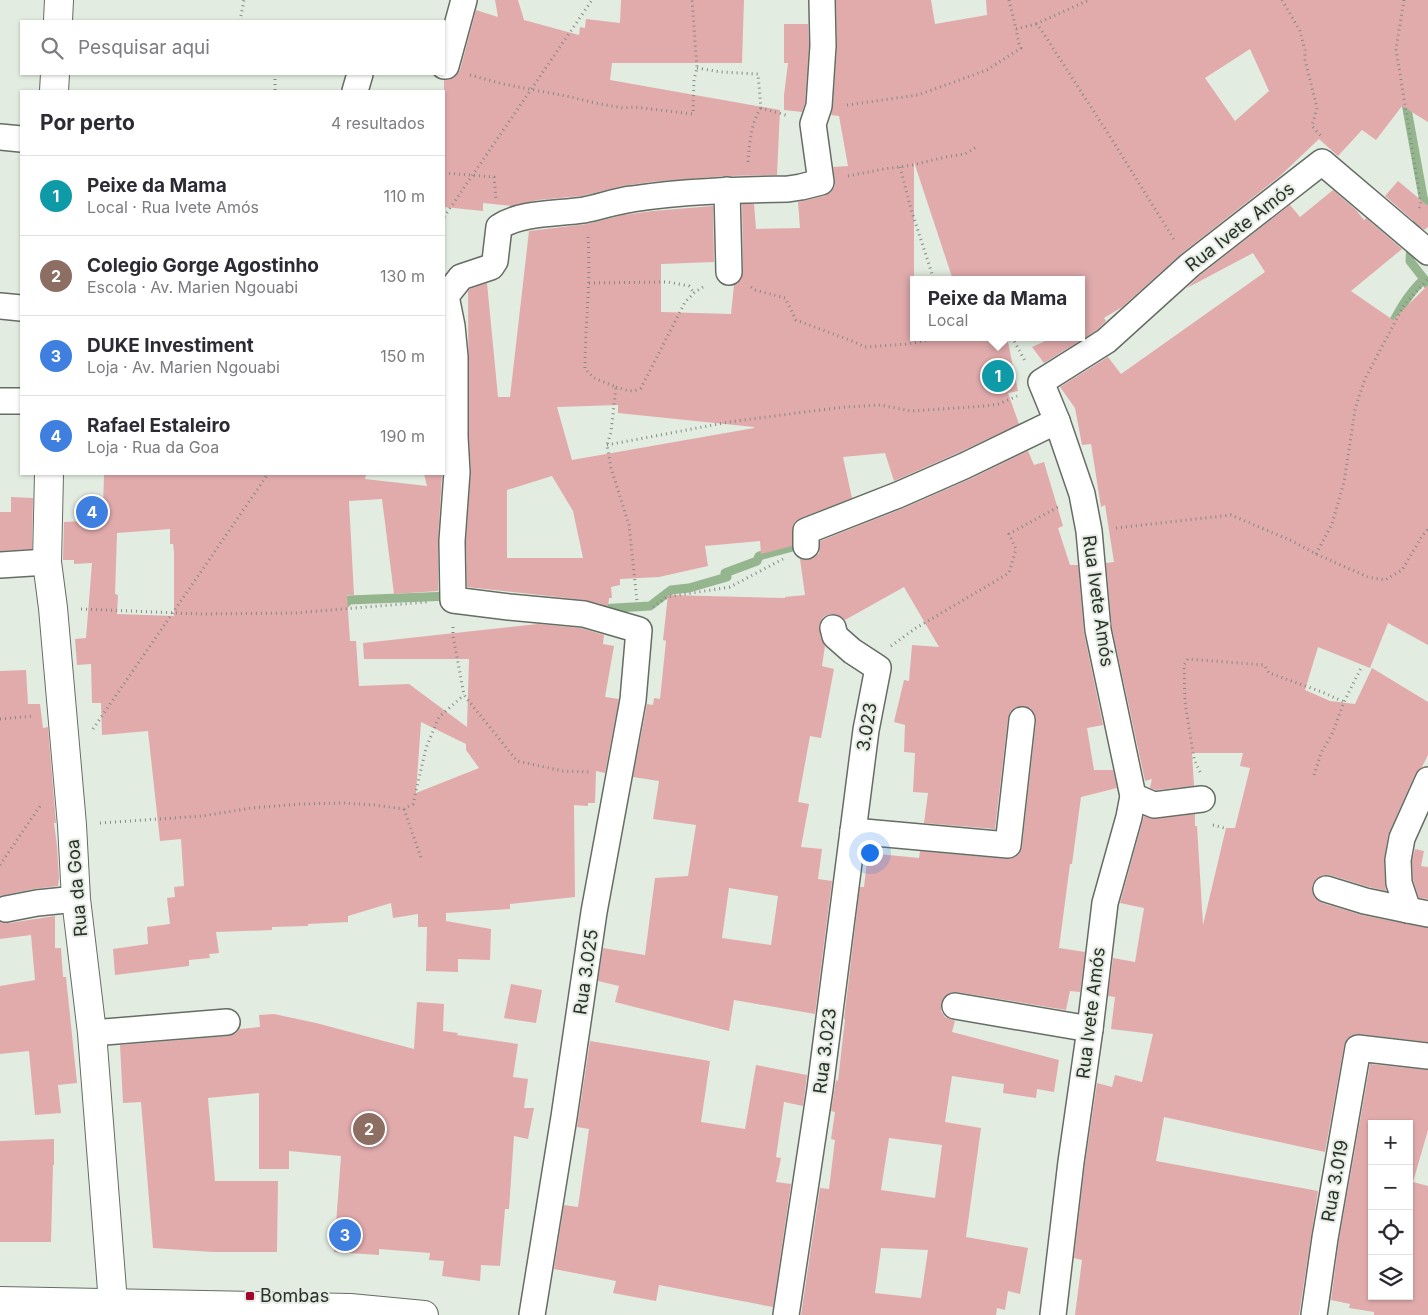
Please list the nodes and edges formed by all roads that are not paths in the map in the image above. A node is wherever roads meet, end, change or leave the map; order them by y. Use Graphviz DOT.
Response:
graph roads {
  1 [pos="59,0"];
  2 [pos="464,0"];
  3 [pos="822,0"];
  4 [pos="58,20"];
  5 [pos="445,66"];
  6 [pos="55,75"];
  7 [pos="360,75"];
  8 [pos="54,90"];
  9 [pos="355,90"];
  10 [pos="0,136"];
  11 [pos="20,139"];
  12 [pos="737,190"];
  13 [pos="1428,252"];
  14 [pos="729,272"];
  15 [pos="445,296"];
  16 [pos="0,306"];
  17 [pos="20,308"];
  18 [pos="0,401"];
  19 [pos="20,402"];
  20 [pos="1057,421"];
  21 [pos="49,475"];
  22 [pos="806,546"];
  23 [pos="47,562"];
  24 [pos="0,565"];
  25 [pos="833,628"];
  26 [pos="1022,720"];
  27 [pos="1428,780"];
  28 [pos="859,787"];
  29 [pos="1133,796"];
  30 [pos="1202,799"];
  31 [pos="853,831"];
  32 [pos="1326,889"];
  33 [pos="76,899"];
  34 [pos="6,909"];
  35 [pos="1418,912"];
  36 [pos="955,1006"];
  37 [pos="227,1022"];
  38 [pos="1090,1029"];
  39 [pos="92,1033"];
  40 [pos="1428,1056"];
  41 [pos="0,1301"];
  42 [pos="112,1303"];
  43 [pos="348,1312"];
  44 [pos="424,1315"];
  45 [pos="532,1315"];
  46 [pos="786,1315"];
  47 [pos="1053,1315"];
  48 [pos="1314,1315"];
  1 -- 4 [label="street"];
  2 -- 5 [label="street"];
  3 -- 12 [label="street"];
  6 -- 8 [label="street"];
  7 -- 9 [label="street"];
  10 -- 11 [label="street"];
  12 -- 14 [label="street"];
  12 -- 15 [label="street"];
  13 -- 20 [label="street, Rua Ivete Amós"];
  15 -- 45 [label="street, Rua 3.025"];
  16 -- 17 [label="street"];
  18 -- 19 [label="street"];
  20 -- 22 [label="street"];
  20 -- 29 [label="street, Rua Ivete Amós"];
  21 -- 23 [label="street, Rua da Goa"];
  23 -- 24 [label="street"];
  23 -- 33 [label="street, Rua da Goa"];
  25 -- 28 [label="street, 3.023"];
  26 -- 31 [label="street"];
  27 -- 35 [label="street"];
  28 -- 31 [label="street, Rua 3.023"];
  29 -- 30 [label="street"];
  29 -- 38 [label="street, Rua Ivete Amós"];
  31 -- 46 [label="street, Rua 3.023"];
  32 -- 35 [label="street"];
  33 -- 34 [label="street"];
  33 -- 39 [label="street, Rua da Goa"];
  36 -- 38 [label="street"];
  37 -- 39 [label="street"];
  38 -- 47 [label="street, Rua Ivete Amós"];
  39 -- 42 [label="street, Rua da Goa"];
  40 -- 48 [label="street, Rua 3.019"];
  41 -- 42 [label="street"];
  42 -- 43 [label="street"];
  43 -- 44 [label="street"];
}
